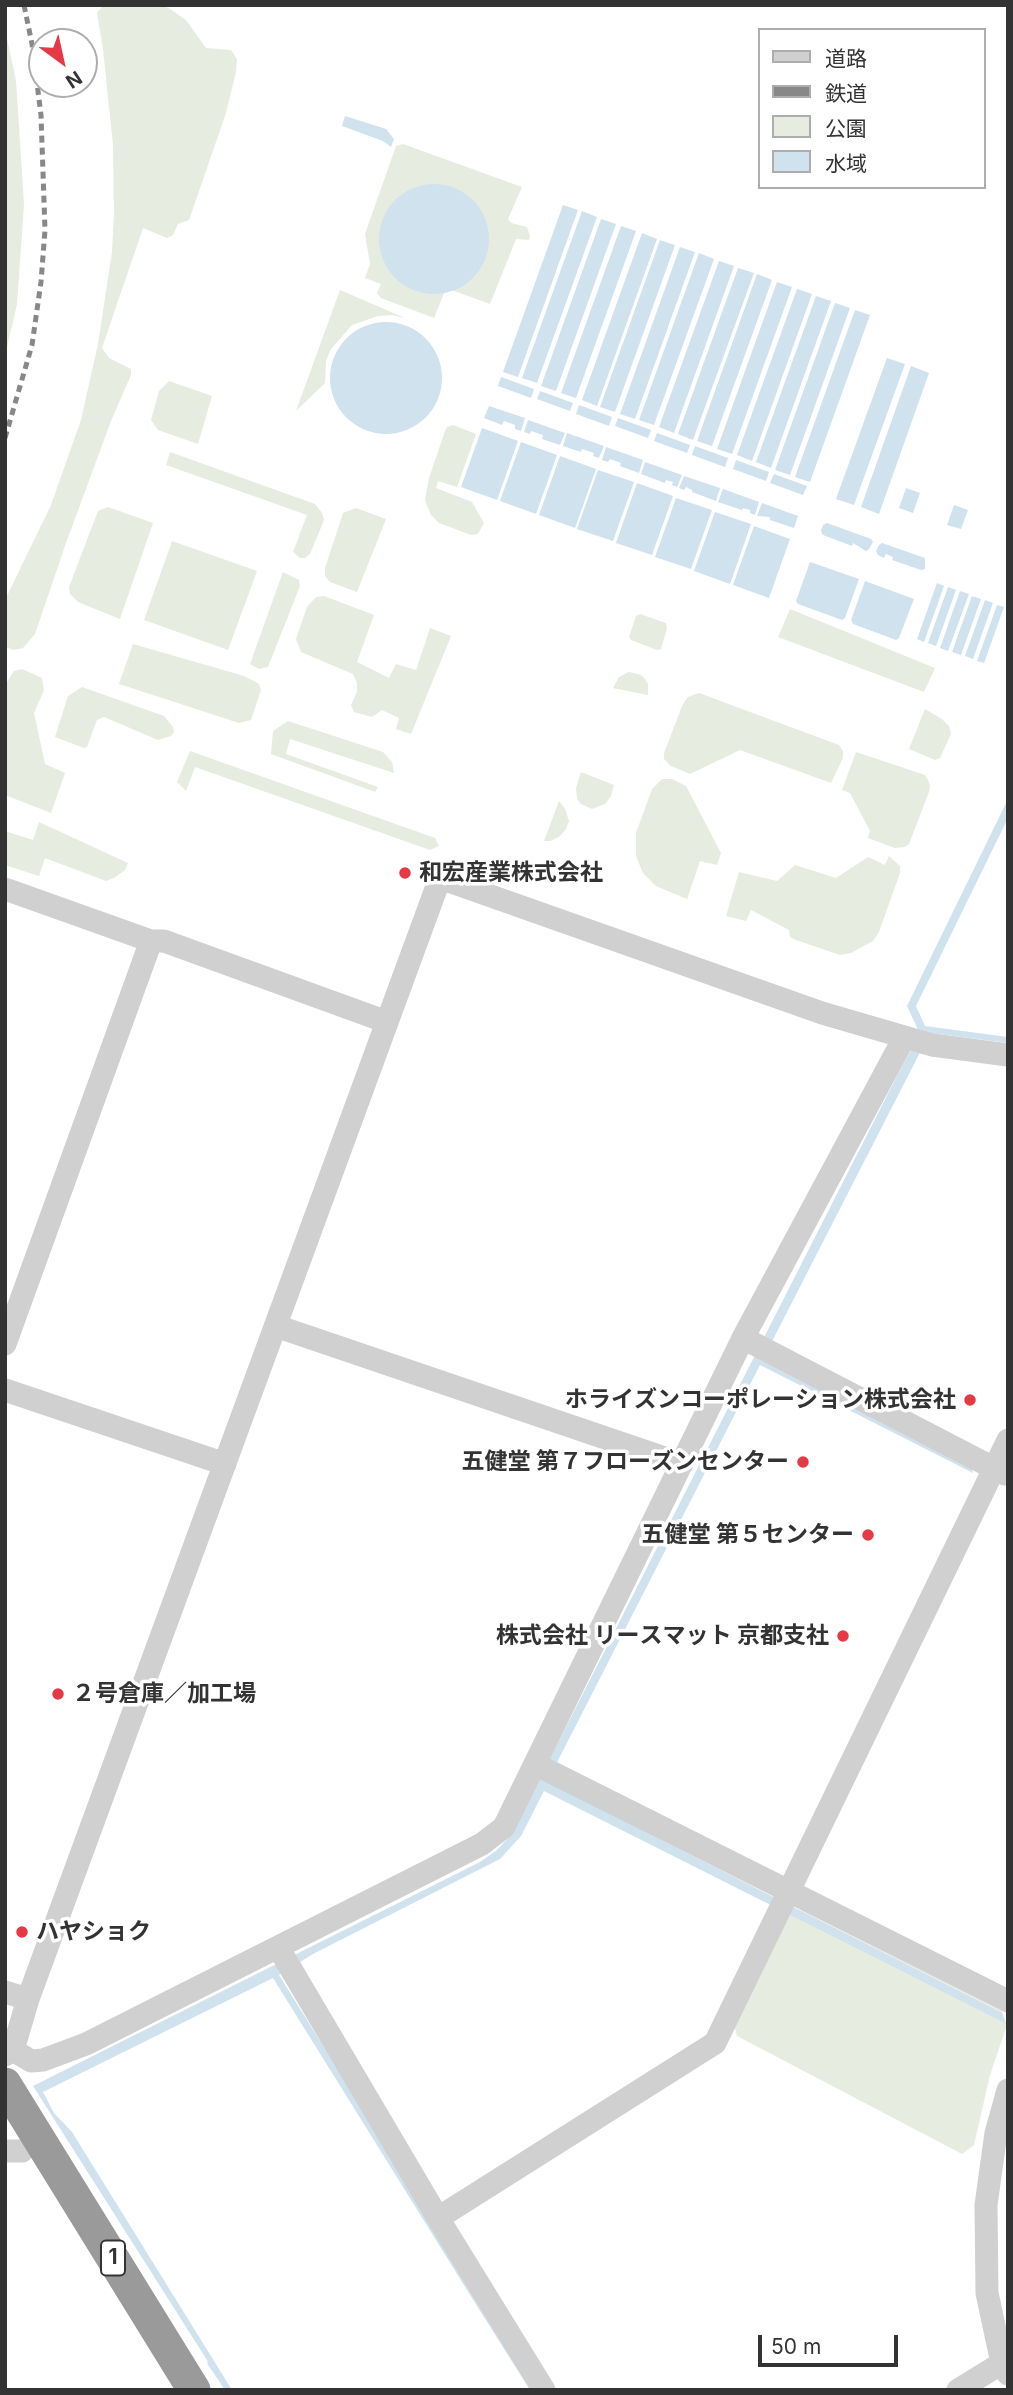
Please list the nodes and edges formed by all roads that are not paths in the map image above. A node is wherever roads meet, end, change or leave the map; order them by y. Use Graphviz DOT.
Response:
graph roads {
  1 [pos="5,889"];
  2 [pos="151,941"];
  3 [pos="387,1022"];
  4 [pos="917,1041"];
  5 [pos="1008,1055"];
  6 [pos="276,1325"];
  7 [pos="747,1340"];
  8 [pos="5,1344"];
  9 [pos="5,1390"];
  10 [pos="1008,1440"];
  11 [pos="225,1464"];
  12 [pos="682,1464"];
  13 [pos="1001,1472"];
  14 [pos="545,1769"];
  15 [pos="789,1890"];
  16 [pos="284,1957"];
  17 [pos="5,1992"];
  18 [pos="28,1999"];
  19 [pos="1008,2001"];
  20 [pos="9,2052"];
  21 [pos="6,2086"];
  22 [pos="1008,2090"];
  23 [pos="16,2138"];
  24 [pos="438,2218"];
  25 [pos="1005,2368"];
  26 [pos="169,2390"];
  27 [pos="194,2390"];
  28 [pos="544,2390"];
  29 [pos="958,2390"];
  1 -- 2 [label="street"];
  2 -- 3 [label="street"];
  2 -- 8 [label="street"];
  3 -- 4 [label="street"];
  3 -- 6 [label="street"];
  4 -- 5 [label="street"];
  4 -- 7 [label="street"];
  6 -- 11 [label="street"];
  6 -- 12 [label="street"];
  7 -- 12 [label="street"];
  7 -- 13 [label="street"];
  9 -- 11 [label="street"];
  10 -- 13 [label="street"];
  11 -- 18 [label="street"];
  12 -- 14 [label="street"];
  13 -- 15 [label="street"];
  14 -- 15 [label="street"];
  14 -- 16 [label="street"];
  15 -- 19 [label="street"];
  15 -- 24 [label="street"];
  16 -- 20 [label="street"];
  16 -- 24 [label="street"];
  17 -- 18 [label="street"];
  18 -- 20 [label="street"];
  21 -- 23 [label="highway, 1"];
  22 -- 25 [label="street"];
  23 -- 26 [label="highway, 1"];
  23 -- 27 [label="highway, 1"];
  24 -- 28 [label="street"];
  25 -- 29 [label="street"];
}
